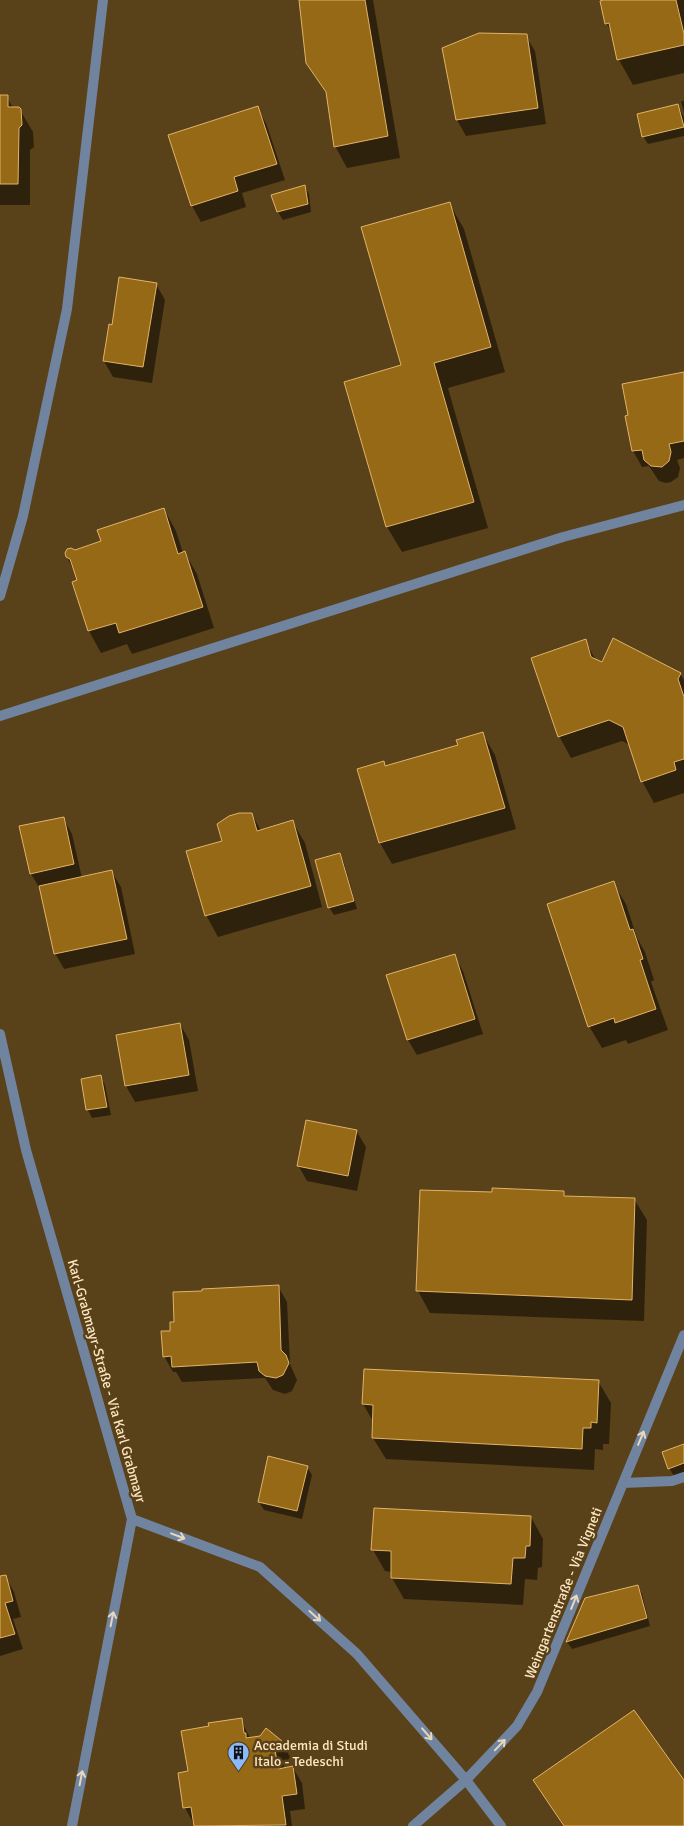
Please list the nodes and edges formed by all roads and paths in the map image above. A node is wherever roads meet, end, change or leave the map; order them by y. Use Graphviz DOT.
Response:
graph roads {
  1 [pos="103,0"];
  2 [pos="684,506"];
  3 [pos="0,596"];
  4 [pos="0,716"];
  5 [pos="0,1034"];
  6 [pos="684,1335"];
  7 [pos="684,1477"];
  8 [pos="623,1483"];
  9 [pos="132,1519"];
  10 [pos="466,1780"];
  11 [pos="72,1826"];
  12 [pos="413,1826"];
  13 [pos="501,1826"];
  1 -- 3 [label="street"];
  2 -- 4 [label="street"];
  5 -- 9 [label="street, Karl-Grabmayr-Straße - Via Karl Grabmayr"];
  8 -- 6 [label="street, Weingartenstraße - Via Vigneti, one-way"];
  7 -- 8 [label="street"];
  10 -- 8 [label="street, Weingartenstraße - Via Vigneti, one-way"];
  9 -- 10 [label="street, one-way"];
  11 -- 9 [label="street, Karl-Grabmayr-Straße - Via Karl Grabmayr, one-way"];
  10 -- 12 [label="street, Weingartenstraße - Via Vigneti"];
  10 -- 13 [label="street"];
}
